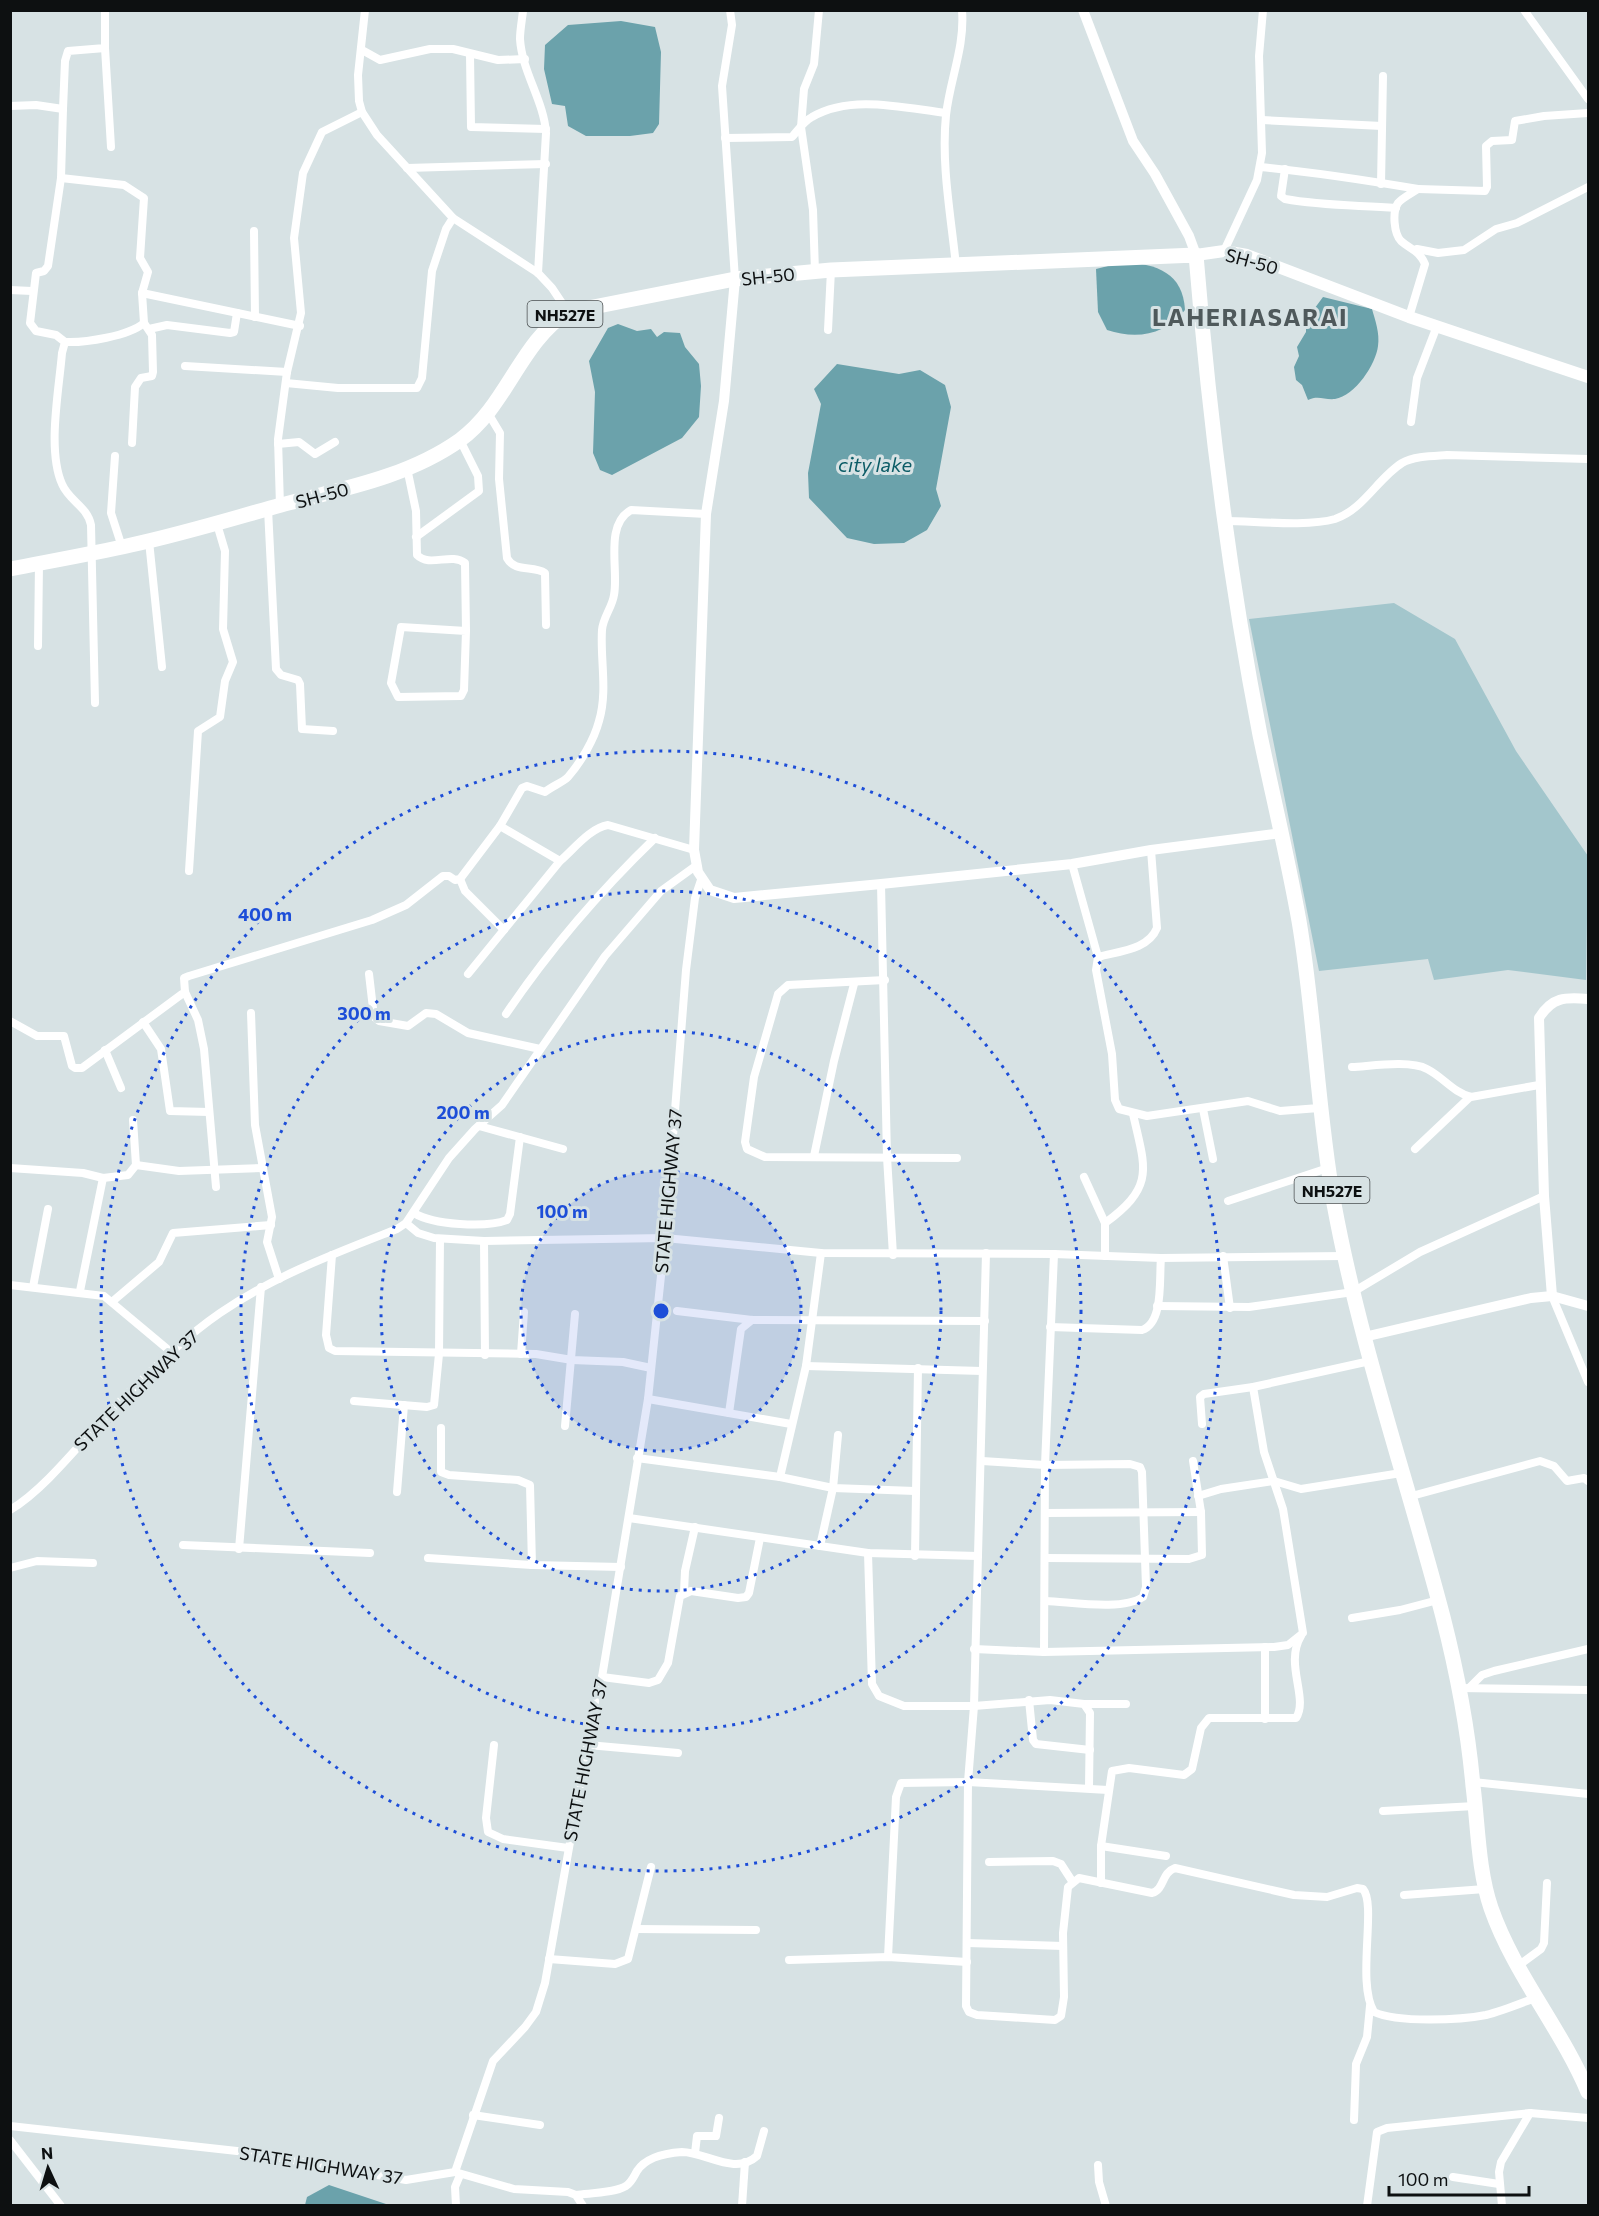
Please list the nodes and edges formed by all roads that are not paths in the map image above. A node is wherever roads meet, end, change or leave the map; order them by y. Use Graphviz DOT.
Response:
graph roads {
  1 [pos="105,10"];
  2 [pos="365,10"];
  3 [pos="532,10"];
  4 [pos="730,10"];
  5 [pos="819,10"];
  6 [pos="962,10"];
  7 [pos="1083,10"];
  8 [pos="1263,10"];
  9 [pos="1524,10"];
  10 [pos="522,11"];
  11 [pos="105,48"];
  12 [pos="362,50"];
  13 [pos="470,54"];
  14 [pos="525,59"];
  15 [pos="1383,76"];
  16 [pos="1588,99"];
  17 [pos="10,106"];
  18 [pos="63,109"];
  19 [pos="362,112"];
  20 [pos="946,113"];
  21 [pos="1588,113"];
  22 [pos="1262,120"];
  23 [pos="1382,126"];
  24 [pos="801,127"];
  25 [pos="546,129"];
  26 [pos="725,138"];
  27 [pos="111,147"];
  28 [pos="546,164"];
  29 [pos="1260,167"];
  30 [pos="407,168"];
  31 [pos="1285,169"];
  32 [pos="61,178"];
  33 [pos="1380,184"];
  34 [pos="1588,187"];
  35 [pos="1418,189"];
  36 [pos="1396,208"];
  37 [pos="453,218"];
  38 [pos="254,231"];
  39 [pos="1417,249"];
  40 [pos="1224,251"];
  41 [pos="1196,255"];
  42 [pos="957,266"];
  43 [pos="831,270"];
  44 [pos="815,272"];
  45 [pos="538,273"];
  46 [pos="735,279"];
  47 [pos="10,290"];
  48 [pos="32,291"];
  49 [pos="142,293"];
  50 [pos="568,312"];
  51 [pos="237,313"];
  52 [pos="255,316"];
  53 [pos="1409,317"];
  54 [pos="146,326"];
  55 [pos="300,326"];
  56 [pos="1437,326"];
  57 [pos="828,330"];
  58 [pos="65,342"];
  59 [pos="185,366"];
  60 [pos="287,372"];
  61 [pos="1588,377"];
  62 [pos="286,383"];
  63 [pos="488,413"];
  64 [pos="1411,422"];
  65 [pos="460,440"];
  66 [pos="335,442"];
  67 [pos="132,443"];
  68 [pos="278,444"];
  69 [pos="115,456"];
  70 [pos="1588,459"];
  71 [pos="407,468"];
  72 [pos="274,507"];
  73 [pos="706,514"];
  74 [pos="1224,521"];
  75 [pos="217,524"];
  76 [pos="416,537"];
  77 [pos="149,541"];
  78 [pos="122,547"];
  79 [pos="93,552"];
  80 [pos="39,563"];
  81 [pos="10,569"];
  82 [pos="546,624"];
  83 [pos="466,631"];
  84 [pos="38,646"];
  85 [pos="162,667"];
  86 [pos="95,703"];
  87 [pos="333,731"];
  88 [pos="500,826"];
  89 [pos="1282,833"];
  90 [pos="655,838"];
  91 [pos="694,850"];
  92 [pos="1151,850"];
  93 [pos="560,861"];
  94 [pos="1072,864"];
  95 [pos="697,865"];
  96 [pos="189,871"];
  97 [pos="460,879"];
  98 [pos="701,880"];
  99 [pos="881,884"];
  100 [pos="504,930"];
  101 [pos="1098,957"];
  102 [pos="468,974"];
  103 [pos="369,975"];
  104 [pos="885,980"];
  105 [pos="854,984"];
  106 [pos="185,992"];
  107 [pos="1588,999"];
  108 [pos="251,1013"];
  109 [pos="506,1014"];
  110 [pos="10,1021"];
  111 [pos="143,1022"];
  112 [pos="540,1049"];
  113 [pos="105,1050"];
  114 [pos="1352,1067"];
  115 [pos="1539,1086"];
  116 [pos="121,1088"];
  117 [pos="1470,1097"];
  118 [pos="1319,1108"];
  119 [pos="1203,1109"];
  120 [pos="209,1112"];
  121 [pos="1133,1114"];
  122 [pos="133,1120"];
  123 [pos="479,1126"];
  124 [pos="520,1137"];
  125 [pos="563,1149"];
  126 [pos="1415,1149"];
  127 [pos="814,1156"];
  128 [pos="887,1157"];
  129 [pos="957,1158"];
  130 [pos="1213,1160"];
  131 [pos="136,1165"];
  132 [pos="10,1168"];
  133 [pos="263,1168"];
  134 [pos="1328,1168"];
  135 [pos="214,1170"];
  136 [pos="1084,1177"];
  137 [pos="103,1178"];
  138 [pos="216,1187"];
  139 [pos="1544,1196"];
  140 [pos="1228,1201"];
  141 [pos="48,1209"];
  142 [pos="414,1213"];
  143 [pos="406,1223"];
  144 [pos="1105,1223"];
  145 [pos="271,1225"];
  146 [pos="665,1238"];
  147 [pos="440,1239"];
  148 [pos="484,1241"];
  149 [pos="820,1253"];
  150 [pos="987,1253"];
  151 [pos="1054,1254"];
  152 [pos="332,1255"];
  153 [pos="893,1255"];
  154 [pos="1105,1256"];
  155 [pos="1223,1256"];
  156 [pos="1345,1256"];
  157 [pos="1161,1258"];
  158 [pos="279,1279"];
  159 [pos="10,1285"];
  160 [pos="33,1287"];
  161 [pos="261,1287"];
  162 [pos="80,1291"];
  163 [pos="1353,1292"];
  164 [pos="1552,1296"];
  165 [pos="113,1301"];
  166 [pos="1157,1306"];
  167 [pos="1588,1306"];
  168 [pos="1230,1308"];
  169 [pos="677,1311"];
  170 [pos="524,1312"];
  171 [pos="575,1314"];
  172 [pos="813,1319"];
  173 [pos="752,1320"];
  174 [pos="984,1321"];
  175 [pos="1050,1327"];
  176 [pos="1364,1337"];
  177 [pos="171,1352"];
  178 [pos="439,1354"];
  179 [pos="521,1354"];
  180 [pos="485,1355"];
  181 [pos="572,1360"];
  182 [pos="1370,1361"];
  183 [pos="806,1366"];
  184 [pos="651,1368"];
  185 [pos="918,1368"];
  186 [pos="982,1371"];
  187 [pos="1588,1382"];
  188 [pos="1253,1387"];
  189 [pos="648,1400"];
  190 [pos="354,1401"];
  191 [pos="404,1405"];
  192 [pos="729,1413"];
  193 [pos="790,1424"];
  194 [pos="1202,1424"];
  195 [pos="565,1426"];
  196 [pos="441,1428"];
  197 [pos="838,1435"];
  198 [pos="637,1458"];
  199 [pos="982,1461"];
  200 [pos="1192,1461"];
  201 [pos="1045,1464"];
  202 [pos="1401,1473"];
  203 [pos="780,1478"];
  204 [pos="1274,1481"];
  205 [pos="1588,1481"];
  206 [pos="833,1488"];
  207 [pos="915,1491"];
  208 [pos="397,1492"];
  209 [pos="1198,1496"];
  210 [pos="1408,1497"];
  211 [pos="10,1510"];
  212 [pos="1201,1512"];
  213 [pos="1045,1513"];
  214 [pos="1144,1513"];
  215 [pos="629,1518"];
  216 [pos="695,1527"];
  217 [pos="760,1538"];
  218 [pos="183,1545"];
  219 [pos="820,1546"];
  220 [pos="239,1549"];
  221 [pos="370,1553"];
  222 [pos="868,1553"];
  223 [pos="915,1556"];
  224 [pos="978,1556"];
  225 [pos="428,1558"];
  226 [pos="1046,1558"];
  227 [pos="1144,1560"];
  228 [pos="93,1563"];
  229 [pos="532,1565"];
  230 [pos="621,1567"];
  231 [pos="10,1568"];
  232 [pos="684,1592"];
  233 [pos="1438,1600"];
  234 [pos="1046,1602"];
  235 [pos="1352,1618"];
  236 [pos="1303,1633"];
  237 [pos="1264,1647"];
  238 [pos="974,1649"];
  239 [pos="1588,1649"];
  240 [pos="1044,1652"];
  241 [pos="602,1677"];
  242 [pos="1464,1687"];
  243 [pos="1588,1690"];
  244 [pos="1029,1701"];
  245 [pos="1084,1704"];
  246 [pos="1126,1704"];
  247 [pos="974,1706"];
  248 [pos="1265,1719"];
  249 [pos="494,1745"];
  250 [pos="588,1745"];
  251 [pos="1090,1750"];
  252 [pos="678,1753"];
  253 [pos="968,1782"];
  254 [pos="1473,1782"];
  255 [pos="1089,1787"];
  256 [pos="1108,1790"];
  257 [pos="1588,1794"];
  258 [pos="1475,1806"];
  259 [pos="1383,1811"];
  260 [pos="1101,1846"];
  261 [pos="568,1848"];
  262 [pos="1166,1856"];
  263 [pos="988,1862"];
  264 [pos="651,1867"];
  265 [pos="1072,1881"];
  266 [pos="1101,1883"];
  267 [pos="1547,1883"];
  268 [pos="1485,1889"];
  269 [pos="1404,1895"];
  270 [pos="636,1929"];
  271 [pos="756,1930"];
  272 [pos="967,1943"];
  273 [pos="1064,1946"];
  274 [pos="888,1957"];
  275 [pos="549,1959"];
  276 [pos="789,1960"];
  277 [pos="967,1962"];
  278 [pos="1518,1966"];
  279 [pos="1535,1998"];
  280 [pos="1370,2005"];
  281 [pos="1588,2092"];
  282 [pos="1530,2113"];
  283 [pos="473,2115"];
  284 [pos="719,2118"];
  285 [pos="1588,2118"];
  286 [pos="1354,2120"];
  287 [pos="540,2125"];
  288 [pos="10,2126"];
  289 [pos="764,2131"];
  290 [pos="10,2140"];
  291 [pos="694,2153"];
  292 [pos="745,2162"];
  293 [pos="1098,2165"];
  294 [pos="458,2173"];
  295 [pos="1453,2177"];
  296 [pos="1499,2184"];
  297 [pos="576,2195"];
  298 [pos="61,2205"];
  299 [pos="456,2205"];
  300 [pos="583,2205"];
  301 [pos="742,2205"];
  302 [pos="1106,2205"];
  303 [pos="1367,2205"];
  304 [pos="1502,2205"];
  1 -- 11 [label="street"];
  2 -- 12 [label="street"];
  3 -- 10 [label="street"];
  4 -- 26 [label="street"];
  5 -- 24 [label="street"];
  6 -- 20 [label="street"];
  7 -- 41 [label="street"];
  8 -- 22 [label="street"];
  9 -- 16 [label="street"];
  10 -- 14 [label="street"];
  11 -- 18 [label="street"];
  11 -- 27 [label="street"];
  12 -- 13 [label="street"];
  12 -- 19 [label="street"];
  13 -- 14 [label="street"];
  13 -- 25 [label="street"];
  14 -- 25 [label="street"];
  15 -- 23 [label="street"];
  17 -- 18 [label="street"];
  18 -- 32 [label="street"];
  19 -- 30 [label="street"];
  19 -- 55 [label="street"];
  20 -- 24 [label="street"];
  20 -- 42 [label="street"];
  21 -- 35 [label="street"];
  22 -- 23 [label="street"];
  22 -- 29 [label="street"];
  23 -- 33 [label="street"];
  24 -- 26 [label="street"];
  24 -- 44 [label="street"];
  25 -- 28 [label="street"];
  26 -- 46 [label="street"];
  28 -- 30 [label="street"];
  28 -- 45 [label="street"];
  29 -- 31 [label="street"];
  29 -- 40 [label="street"];
  30 -- 37 [label="street"];
  31 -- 33 [label="street"];
  31 -- 36 [label="street"];
  32 -- 48 [label="street"];
  32 -- 49 [label="street"];
  33 -- 35 [label="street"];
  34 -- 39 [label="street"];
  35 -- 36 [label="street"];
  36 -- 39 [label="street"];
  37 -- 45 [label="street"];
  37 -- 62 [label="street"];
  38 -- 52 [label="street"];
  39 -- 53 [label="street"];
  40 -- 41 [label="main road, SH-50"];
  40 -- 53 [label="main road, SH-50"];
  41 -- 42 [label="highway, SH-50 / NH527E"];
  41 -- 74 [label="highway, NH527E"];
  42 -- 43 [label="highway, SH-50 / NH527E"];
  43 -- 44 [label="highway, SH-50 / NH527E"];
  43 -- 57 [label="street"];
  44 -- 46 [label="highway, SH-50 / NH527E"];
  45 -- 50 [label="street"];
  46 -- 50 [label="highway, SH-50 / NH527E"];
  46 -- 73 [label="street"];
  47 -- 48 [label="street"];
  48 -- 58 [label="street"];
  49 -- 51 [label="street"];
  49 -- 54 [label="street"];
  50 -- 63 [label="highway, SH-50 / NH527E"];
  51 -- 52 [label="street"];
  51 -- 54 [label="street"];
  52 -- 55 [label="street"];
  53 -- 56 [label="main road, SH-50"];
  54 -- 58 [label="street"];
  54 -- 67 [label="street"];
  55 -- 60 [label="street"];
  56 -- 61 [label="main road, SH-50"];
  56 -- 64 [label="street"];
  58 -- 79 [label="street"];
  59 -- 60 [label="street"];
  60 -- 62 [label="street"];
  62 -- 68 [label="street"];
  63 -- 65 [label="highway, SH-50 / NH527E"];
  63 -- 82 [label="street"];
  65 -- 71 [label="highway, SH-50 / NH527E"];
  65 -- 76 [label="street"];
  66 -- 68 [label="street"];
  68 -- 72 [label="street"];
  69 -- 78 [label="street"];
  70 -- 74 [label="street"];
  71 -- 72 [label="highway, SH-50 / NH527E"];
  71 -- 76 [label="street"];
  72 -- 75 [label="highway, SH-50 / NH527E"];
  72 -- 87 [label="street"];
  73 -- 88 [label="street"];
  73 -- 91 [label="street"];
  74 -- 89 [label="highway, NH527E"];
  75 -- 77 [label="highway, SH-50 / NH527E"];
  75 -- 96 [label="street"];
  76 -- 83 [label="street"];
  77 -- 78 [label="highway, SH-50 / NH527E"];
  77 -- 85 [label="street"];
  78 -- 79 [label="highway, SH-50 / NH527E"];
  79 -- 80 [label="highway, SH-50 / NH527E"];
  79 -- 86 [label="street"];
  80 -- 81 [label="highway, SH-50 / NH527E"];
  80 -- 84 [label="street"];
  83 -- 83 [label="street"];
  88 -- 93 [label="street"];
  88 -- 97 [label="street"];
  89 -- 92 [label="street"];
  89 -- 118 [label="highway, NH527E"];
  90 -- 91 [label="street"];
  90 -- 93 [label="street"];
  90 -- 109 [label="street"];
  91 -- 95 [label="street"];
  92 -- 94 [label="street"];
  92 -- 101 [label="street"];
  93 -- 100 [label="street"];
  94 -- 99 [label="street"];
  94 -- 101 [label="street"];
  95 -- 98 [label="street"];
  95 -- 112 [label="street, STATE HIGHWAY 37"];
  97 -- 100 [label="street"];
  97 -- 106 [label="street"];
  98 -- 99 [label="street"];
  98 -- 146 [label="street, STATE HIGHWAY 37"];
  99 -- 104 [label="street"];
  100 -- 102 [label="street"];
  101 -- 121 [label="street"];
  103 -- 112 [label="street"];
  104 -- 105 [label="street"];
  104 -- 128 [label="street"];
  105 -- 127 [label="street"];
  105 -- 127 [label="street"];
  106 -- 111 [label="street"];
  106 -- 120 [label="street"];
  107 -- 115 [label="street"];
  108 -- 133 [label="street"];
  110 -- 113 [label="street"];
  111 -- 113 [label="street"];
  111 -- 120 [label="street"];
  112 -- 123 [label="street, STATE HIGHWAY 37"];
  113 -- 116 [label="street"];
  114 -- 117 [label="street"];
  115 -- 117 [label="street"];
  115 -- 139 [label="street"];
  117 -- 126 [label="street"];
  118 -- 119 [label="street"];
  118 -- 134 [label="highway, NH527E"];
  119 -- 121 [label="street"];
  119 -- 130 [label="street"];
  120 -- 135 [label="street"];
  121 -- 144 [label="street"];
  122 -- 131 [label="street"];
  123 -- 124 [label="street"];
  123 -- 142 [label="street, STATE HIGHWAY 37"];
  124 -- 125 [label="street"];
  124 -- 142 [label="street"];
  127 -- 128 [label="street"];
  128 -- 129 [label="street"];
  128 -- 153 [label="street"];
  131 -- 135 [label="street"];
  131 -- 137 [label="street"];
  132 -- 137 [label="street"];
  133 -- 135 [label="street"];
  133 -- 145 [label="street"];
  134 -- 140 [label="street"];
  134 -- 156 [label="highway, NH527E"];
  135 -- 138 [label="street"];
  136 -- 144 [label="street"];
  137 -- 162 [label="street"];
  139 -- 163 [label="street"];
  139 -- 164 [label="street"];
  141 -- 160 [label="street"];
  142 -- 143 [label="street, STATE HIGHWAY 37"];
  143 -- 147 [label="street"];
  143 -- 152 [label="street, STATE HIGHWAY 37"];
  144 -- 154 [label="street"];
  145 -- 158 [label="street"];
  145 -- 165 [label="street"];
  146 -- 148 [label="street"];
  146 -- 149 [label="street"];
  146 -- 184 [label="street, STATE HIGHWAY 37"];
  147 -- 148 [label="street"];
  147 -- 178 [label="street"];
  148 -- 180 [label="street"];
  149 -- 153 [label="street"];
  149 -- 172 [label="street"];
  150 -- 151 [label="street"];
  150 -- 153 [label="street"];
  150 -- 174 [label="street"];
  151 -- 154 [label="street"];
  151 -- 175 [label="street"];
  152 -- 158 [label="street, STATE HIGHWAY 37"];
  152 -- 178 [label="street"];
  154 -- 157 [label="street"];
  155 -- 156 [label="street"];
  155 -- 157 [label="street"];
  155 -- 168 [label="street"];
  156 -- 163 [label="highway, NH527E"];
  157 -- 166 [label="street"];
  158 -- 161 [label="street, STATE HIGHWAY 37"];
  159 -- 160 [label="street"];
  160 -- 162 [label="street"];
  161 -- 177 [label="street, STATE HIGHWAY 37"];
  161 -- 220 [label="street"];
  162 -- 165 [label="street"];
  163 -- 168 [label="street"];
  163 -- 176 [label="highway, NH527E"];
  164 -- 167 [label="street"];
  164 -- 176 [label="street"];
  164 -- 187 [label="street"];
  165 -- 177 [label="street"];
  166 -- 168 [label="street"];
  166 -- 175 [label="street"];
  169 -- 173 [label="street"];
  170 -- 179 [label="street"];
  171 -- 181 [label="street"];
  172 -- 173 [label="street"];
  172 -- 174 [label="street"];
  172 -- 183 [label="street"];
  173 -- 192 [label="street"];
  174 -- 186 [label="street"];
  175 -- 201 [label="street"];
  176 -- 182 [label="highway, NH527E"];
  177 -- 211 [label="street, STATE HIGHWAY 37"];
  178 -- 180 [label="street"];
  178 -- 191 [label="street"];
  179 -- 180 [label="street"];
  179 -- 181 [label="street"];
  181 -- 184 [label="street"];
  181 -- 195 [label="street"];
  182 -- 188 [label="street"];
  182 -- 202 [label="highway, NH527E"];
  183 -- 185 [label="street"];
  183 -- 193 [label="street"];
  184 -- 189 [label="street, STATE HIGHWAY 37"];
  185 -- 186 [label="street"];
  185 -- 207 [label="street"];
  186 -- 199 [label="street"];
  188 -- 194 [label="street"];
  188 -- 204 [label="street"];
  189 -- 192 [label="street"];
  189 -- 198 [label="street, STATE HIGHWAY 37"];
  190 -- 191 [label="street"];
  191 -- 208 [label="street"];
  192 -- 193 [label="street"];
  193 -- 203 [label="street"];
  196 -- 229 [label="street"];
  197 -- 206 [label="street"];
  198 -- 203 [label="street"];
  198 -- 215 [label="street, STATE HIGHWAY 37"];
  199 -- 201 [label="street"];
  199 -- 224 [label="street"];
  200 -- 209 [label="street"];
  201 -- 213 [label="street"];
  201 -- 214 [label="street"];
  202 -- 204 [label="street"];
  202 -- 210 [label="highway, NH527E"];
  203 -- 206 [label="street"];
  204 -- 209 [label="street"];
  204 -- 236 [label="street"];
  205 -- 210 [label="street"];
  206 -- 207 [label="street"];
  206 -- 219 [label="street"];
  207 -- 223 [label="street"];
  209 -- 212 [label="street"];
  210 -- 233 [label="highway, NH527E"];
  212 -- 214 [label="street"];
  212 -- 227 [label="street"];
  213 -- 214 [label="street"];
  213 -- 226 [label="street"];
  214 -- 227 [label="street"];
  215 -- 216 [label="street"];
  215 -- 230 [label="street, STATE HIGHWAY 37"];
  216 -- 217 [label="street"];
  216 -- 232 [label="street"];
  217 -- 219 [label="street"];
  217 -- 232 [label="street"];
  218 -- 220 [label="street"];
  219 -- 222 [label="street"];
  220 -- 221 [label="street"];
  222 -- 223 [label="street"];
  222 -- 247 [label="street"];
  223 -- 224 [label="street"];
  224 -- 238 [label="street"];
  225 -- 229 [label="street"];
  226 -- 227 [label="street"];
  226 -- 234 [label="street"];
  227 -- 234 [label="street"];
  228 -- 231 [label="street"];
  229 -- 230 [label="street"];
  230 -- 241 [label="street, STATE HIGHWAY 37"];
  232 -- 241 [label="street"];
  233 -- 235 [label="street"];
  233 -- 242 [label="highway, NH527E"];
  234 -- 240 [label="street"];
  236 -- 237 [label="street"];
  236 -- 248 [label="street"];
  237 -- 240 [label="street"];
  237 -- 248 [label="street"];
  238 -- 240 [label="street"];
  238 -- 247 [label="street"];
  239 -- 242 [label="street"];
  241 -- 250 [label="street, STATE HIGHWAY 37"];
  242 -- 243 [label="street"];
  242 -- 254 [label="highway, NH527E"];
  244 -- 245 [label="street"];
  244 -- 247 [label="street"];
  244 -- 251 [label="street"];
  245 -- 246 [label="street"];
  245 -- 251 [label="street"];
  247 -- 253 [label="street"];
  248 -- 256 [label="street"];
  249 -- 261 [label="street"];
  250 -- 252 [label="street"];
  250 -- 261 [label="street, STATE HIGHWAY 37"];
  251 -- 255 [label="street"];
  253 -- 255 [label="street"];
  253 -- 272 [label="street"];
  253 -- 274 [label="street"];
  254 -- 257 [label="street"];
  254 -- 258 [label="highway, NH527E"];
  255 -- 256 [label="street"];
  256 -- 260 [label="street"];
  258 -- 259 [label="street"];
  258 -- 268 [label="highway, NH527E"];
  260 -- 262 [label="street"];
  260 -- 266 [label="street"];
  261 -- 275 [label="street, STATE HIGHWAY 37"];
  263 -- 265 [label="street"];
  264 -- 270 [label="street"];
  265 -- 266 [label="street"];
  265 -- 273 [label="street"];
  266 -- 280 [label="street"];
  267 -- 278 [label="street"];
  268 -- 269 [label="street"];
  268 -- 278 [label="highway, NH527E"];
  270 -- 271 [label="street"];
  270 -- 275 [label="street"];
  272 -- 273 [label="street"];
  272 -- 277 [label="street"];
  273 -- 277 [label="street"];
  274 -- 276 [label="street"];
  274 -- 277 [label="street"];
  275 -- 283 [label="street, STATE HIGHWAY 37"];
  278 -- 279 [label="highway, NH527E"];
  279 -- 280 [label="street"];
  279 -- 281 [label="highway, NH527E"];
  280 -- 286 [label="street"];
  282 -- 285 [label="street"];
  282 -- 296 [label="street"];
  282 -- 303 [label="street"];
  283 -- 287 [label="street"];
  283 -- 294 [label="street, STATE HIGHWAY 37"];
  284 -- 291 [label="street"];
  288 -- 294 [label="street, STATE HIGHWAY 37"];
  289 -- 292 [label="street"];
  290 -- 298 [label="street"];
  291 -- 292 [label="street"];
  291 -- 297 [label="street"];
  292 -- 301 [label="street"];
  293 -- 302 [label="street"];
  294 -- 297 [label="street"];
  294 -- 299 [label="street"];
  295 -- 296 [label="street"];
  296 -- 304 [label="street"];
  297 -- 300 [label="street"];
}
